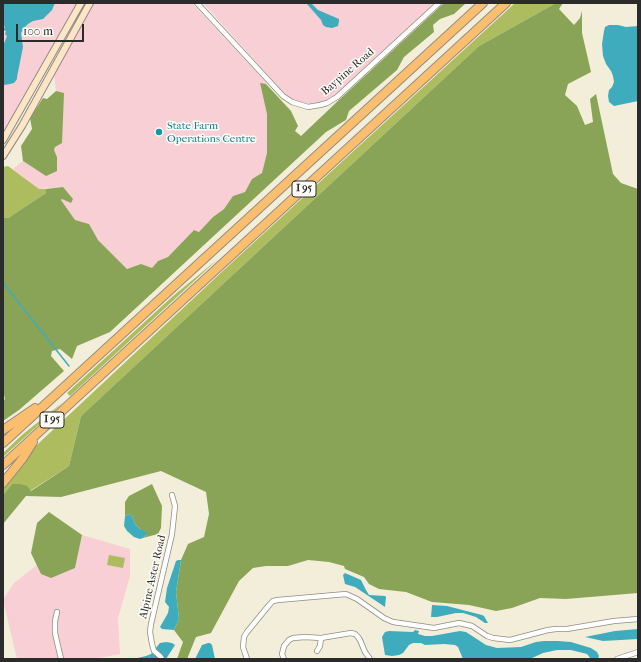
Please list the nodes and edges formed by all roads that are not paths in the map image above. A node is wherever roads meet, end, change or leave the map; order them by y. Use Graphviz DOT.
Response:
graph roads {
  1 [pos="81,3"];
  2 [pos="90,3"];
  3 [pos="197,3"];
  4 [pos="439,3"];
  5 [pos="483,3"];
  6 [pos="506,3"];
  7 [pos="3,140"];
  8 [pos="3,156"];
  9 [pos="59,392"];
  10 [pos="3,430"];
  11 [pos="39,432"];
  12 [pos="3,443"];
  13 [pos="3,465"];
  14 [pos="3,483"];
  15 [pos="172,495"];
  16 [pos="57,612"];
  17 [pos="638,619"];
  18 [pos="321,638"];
  19 [pos="317,651"];
  20 [pos="638,652"];
  21 [pos="61,659"];
  22 [pos="162,659"];
  23 [pos="247,659"];
  24 [pos="284,659"];
  25 [pos="370,659"];
  26 [pos="617,659"];
  1 -- 7 [label="street"];
  2 -- 8 [label="street"];
  3 -- 4 [label="street, Baypine Road"];
  5 -- 9 [label="highway, I 95"];
  6 -- 11 [label="highway, I 95"];
  9 -- 10 [label="highway"];
  9 -- 12 [label="highway, I 95"];
  11 -- 13 [label="highway, I 95"];
  11 -- 14 [label="highway"];
  15 -- 22 [label="street, Alpine Aster Road"];
  16 -- 21 [label="street"];
  17 -- 23 [label="street"];
  18 -- 19 [label="street"];
  18 -- 24 [label="street"];
  18 -- 25 [label="street"];
  20 -- 26 [label="street"];
}
